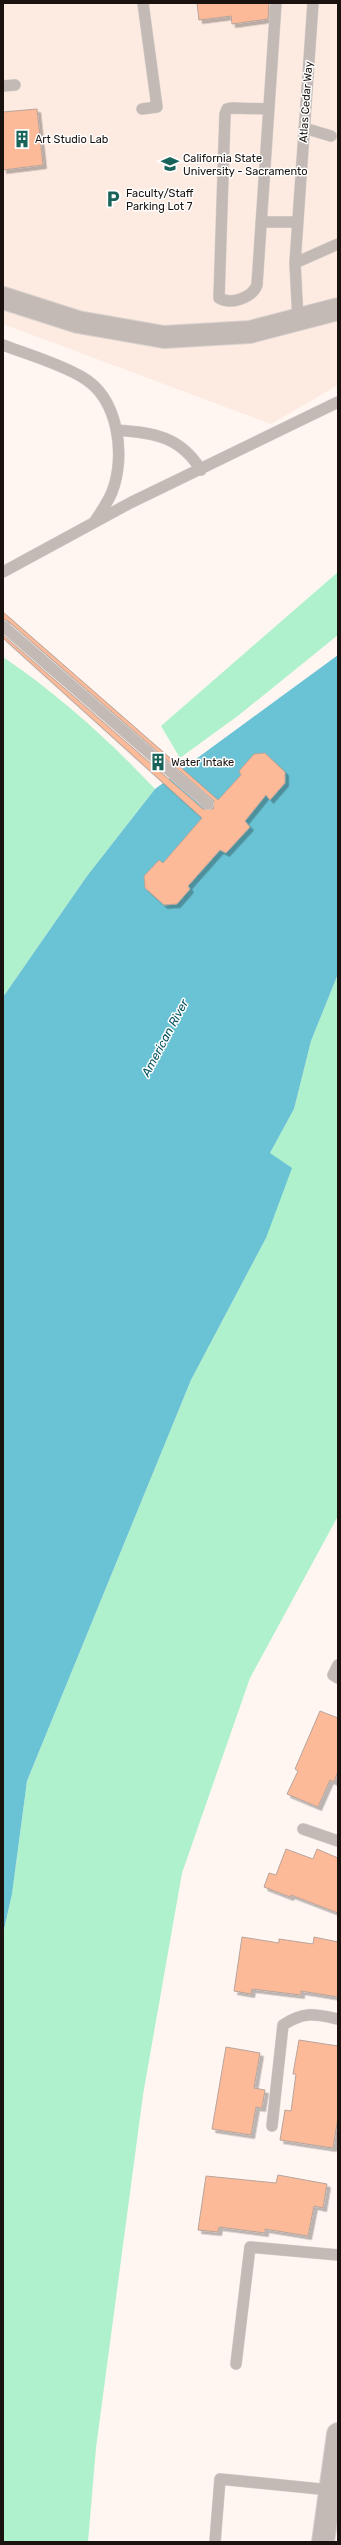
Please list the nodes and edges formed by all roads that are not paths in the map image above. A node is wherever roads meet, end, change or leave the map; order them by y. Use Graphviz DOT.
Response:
graph roads {
  1 [pos="143,3"];
  2 [pos="276,3"];
  3 [pos="313,3"];
  4 [pos="15,85"];
  5 [pos="3,86"];
  6 [pos="269,108"];
  7 [pos="142,109"];
  8 [pos="304,128"];
  9 [pos="331,136"];
  10 [pos="261,222"];
  11 [pos="298,222"];
  12 [pos="338,244"];
  13 [pos="295,263"];
  14 [pos="3,298"];
  15 [pos="338,309"];
  16 [pos="298,320"];
  17 [pos="3,345"];
  18 [pos="338,402"];
  19 [pos="117,430"];
  20 [pos="201,470"];
  21 [pos="94,522"];
  22 [pos="3,572"];
  23 [pos="3,626"];
  24 [pos="208,804"];
  25 [pos="338,1665"];
  26 [pos="338,1678"];
  27 [pos="303,1828"];
  28 [pos="338,1841"];
  29 [pos="338,2019"];
  30 [pos="272,2126"];
  31 [pos="338,2255"];
  32 [pos="236,2364"];
  33 [pos="338,2434"];
  34 [pos="330,2490"];
  35 [pos="216,2542"];
  36 [pos="323,2542"];
  1 -- 7 [label="lane"];
  2 -- 6 [label="lane"];
  3 -- 8 [label="lane, Atlas Cedar Way"];
  4 -- 5 [label="lane"];
  6 -- 10 [label="lane"];
  6 -- 10 [label="lane"];
  8 -- 9 [label="lane"];
  8 -- 11 [label="lane, Atlas Cedar Way"];
  10 -- 11 [label="lane"];
  11 -- 13 [label="lane, Atlas Cedar Way"];
  12 -- 13 [label="lane"];
  13 -- 16 [label="lane, Atlas Cedar Way"];
  14 -- 16 [label="street"];
  15 -- 16 [label="street"];
  17 -- 19 [label="lane"];
  18 -- 20 [label="lane"];
  19 -- 20 [label="lane"];
  19 -- 21 [label="lane"];
  20 -- 21 [label="lane"];
  21 -- 22 [label="lane"];
  23 -- 24 [label="lane"];
  25 -- 26 [label="lane"];
  27 -- 28 [label="lane"];
  29 -- 30 [label="lane"];
  31 -- 32 [label="lane"];
  33 -- 34 [label="street"];
  34 -- 35 [label="lane"];
  34 -- 36 [label="street"];
}
